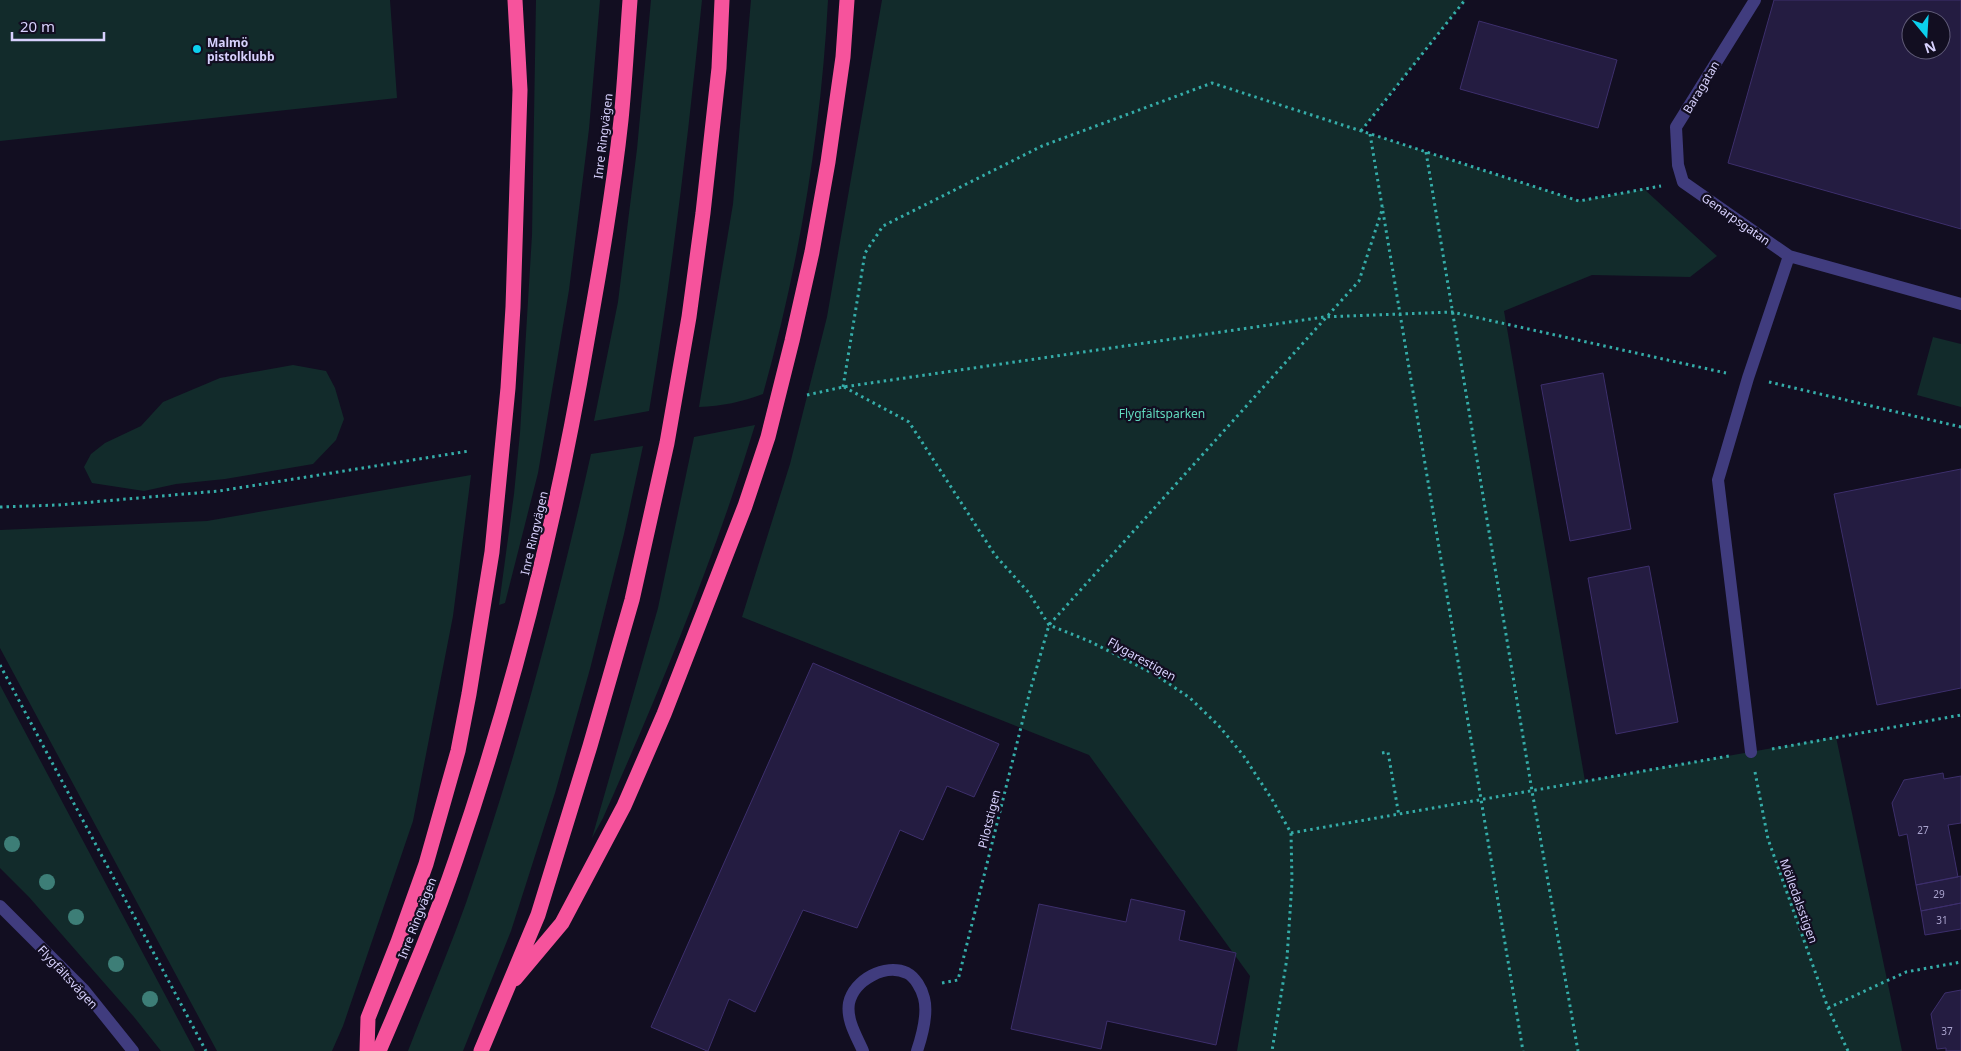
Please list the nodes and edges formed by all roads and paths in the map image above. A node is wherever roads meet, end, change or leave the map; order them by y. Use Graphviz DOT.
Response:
graph roads {
  1 [pos="515,0"];
  2 [pos="630,0"];
  3 [pos="722,0"];
  4 [pos="847,0"];
  5 [pos="1465,0"];
  6 [pos="1755,0"];
  7 [pos="1361,131"];
  8 [pos="1370,134"];
  9 [pos="1426,152"];
  10 [pos="1683,182"];
  11 [pos="1383,207"];
  12 [pos="1789,256"];
  13 [pos="1961,304"];
  14 [pos="1452,312"];
  15 [pos="1401,315"];
  16 [pos="1324,318"];
  17 [pos="1748,378"];
  18 [pos="843,387"];
  19 [pos="807,395"];
  20 [pos="1961,427"];
  21 [pos="469,451"];
  22 [pos="0,508"];
  23 [pos="1049,625"];
  24 [pos="0,666"];
  25 [pos="1961,715"];
  26 [pos="1751,752"];
  27 [pos="1382,753"];
  28 [pos="1532,791"];
  29 [pos="1482,800"];
  30 [pos="1399,816"];
  31 [pos="1291,833"];
  32 [pos="0,906"];
  33 [pos="1961,962"];
  34 [pos="920,988"];
  35 [pos="504,992"];
  36 [pos="1828,1008"];
  37 [pos="132,1051"];
  38 [pos="206,1051"];
  39 [pos="367,1051"];
  40 [pos="379,1051"];
  41 [pos="481,1051"];
  42 [pos="863,1051"];
  43 [pos="917,1051"];
  44 [pos="1272,1051"];
  45 [pos="1523,1051"];
  46 [pos="1578,1051"];
  47 [pos="1848,1051"];
  1 -- 39 [label="highway"];
  2 -- 40 [label="highway, Inre Ringvägen"];
  3 -- 35 [label="highway"];
  4 -- 35 [label="highway"];
  5 -- 7 [label="path"];
  6 -- 10 [label="street, Baragatan"];
  7 -- 8 [label="path"];
  7 -- 18 [label="path"];
  8 -- 9 [label="path"];
  8 -- 11 [label="path"];
  9 -- 10 [label="path"];
  9 -- 14 [label="path"];
  10 -- 12 [label="street, Genarpsgatan"];
  11 -- 15 [label="path"];
  11 -- 16 [label="path"];
  12 -- 13 [label="street, Genarpsgatan"];
  12 -- 17 [label="street"];
  14 -- 15 [label="path"];
  14 -- 17 [label="path"];
  14 -- 28 [label="path"];
  15 -- 16 [label="path"];
  15 -- 29 [label="path"];
  16 -- 18 [label="path"];
  16 -- 23 [label="path"];
  17 -- 20 [label="path"];
  17 -- 26 [label="street"];
  18 -- 19 [label="path"];
  18 -- 23 [label="path"];
  21 -- 22 [label="path"];
  23 -- 31 [label="path, Flygarestigen"];
  23 -- 34 [label="path, Pilotstigen"];
  24 -- 38 [label="path"];
  25 -- 26 [label="path"];
  26 -- 28 [label="path"];
  26 -- 36 [label="path, Mölledalsstigen"];
  27 -- 30 [label="path"];
  28 -- 29 [label="path"];
  28 -- 46 [label="path"];
  29 -- 30 [label="path"];
  29 -- 45 [label="path"];
  30 -- 31 [label="path"];
  31 -- 44 [label="path"];
  32 -- 37 [label="street, Flygfältsvägen"];
  33 -- 36 [label="path"];
  34 -- 42 [label="street"];
  34 -- 43 [label="street"];
  35 -- 41 [label="highway"];
  36 -- 47 [label="path, Mölledalsstigen"];
}
